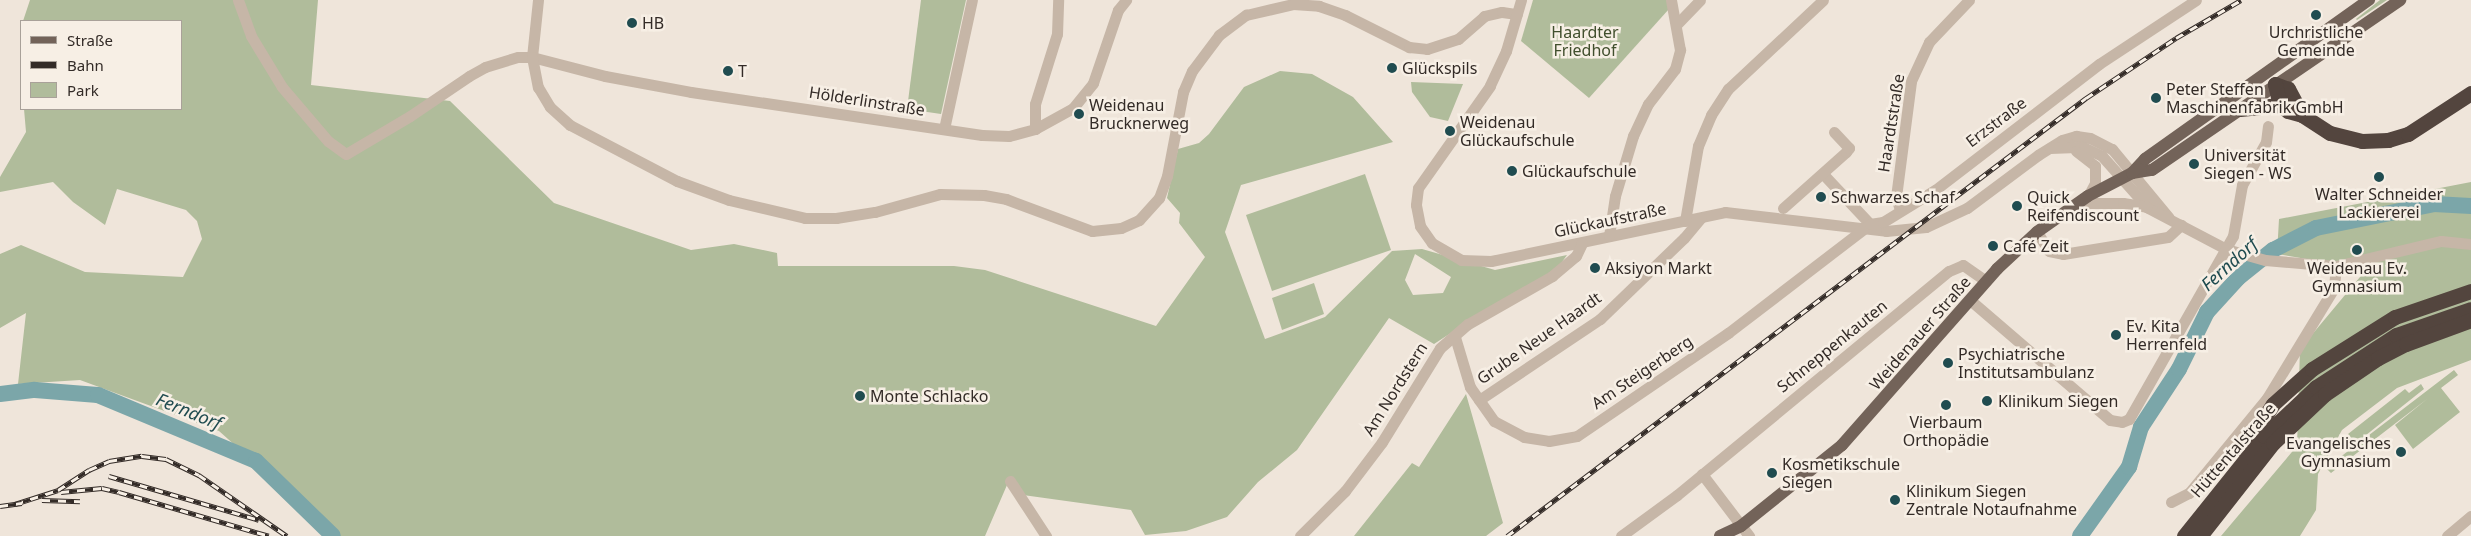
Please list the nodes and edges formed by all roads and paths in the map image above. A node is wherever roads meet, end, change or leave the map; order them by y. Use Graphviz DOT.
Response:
graph roads {
  1 [pos="238,0"];
  2 [pos="538,0"];
  3 [pos="972,0"];
  4 [pos="1058,0"];
  5 [pos="1126,0"];
  6 [pos="1521,0"];
  7 [pos="1671,0"];
  8 [pos="1700,0"];
  9 [pos="1823,0"];
  10 [pos="1969,0"];
  11 [pos="2196,0"];
  12 [pos="2369,0"];
  13 [pos="2400,0"];
  14 [pos="1517,14"];
  15 [pos="1677,24"];
  16 [pos="532,57"];
  17 [pos="2271,79"];
  18 [pos="2471,93"];
  19 [pos="2471,104"];
  20 [pos="2276,105"];
  21 [pos="2240,109"];
  22 [pos="2448,109"];
  23 [pos="2302,116"];
  24 [pos="2268,126"];
  25 [pos="944,129"];
  26 [pos="1035,130"];
  27 [pos="1834,132"];
  28 [pos="2066,147"];
  29 [pos="2049,148"];
  30 [pos="1822,174"];
  31 [pos="2127,176"];
  32 [pos="2082,199"];
  33 [pos="1783,208"];
  34 [pos="2148,208"];
  35 [pos="1900,210"];
  36 [pos="1701,218"];
  37 [pos="2169,218"];
  38 [pos="1685,221"];
  39 [pos="1870,224"];
  40 [pos="2181,225"];
  41 [pos="2037,232"];
  42 [pos="1608,236"];
  43 [pos="1582,243"];
  44 [pos="2471,244"];
  45 [pos="2226,249"];
  46 [pos="2336,266"];
  47 [pos="1986,281"];
  48 [pos="2471,291"];
  49 [pos="1970,300"];
  50 [pos="2471,308"];
  51 [pos="2471,320"];
  52 [pos="1455,337"];
  53 [pos="1479,400"];
  54 [pos="1702,474"];
  55 [pos="2231,474"];
  56 [pos="1010,481"];
  57 [pos="2171,502"];
  58 [pos="2471,516"];
  59 [pos="2466,527"];
  60 [pos="1742,533"];
  61 [pos="1046,536"];
  62 [pos="1300,536"];
  63 [pos="1622,536"];
  64 [pos="1720,536"];
  65 [pos="2184,536"];
  66 [pos="2200,536"];
  67 [pos="2447,536"];
  1 -- 16 [label="street"];
  2 -- 16 [label="street"];
  3 -- 25 [label="street"];
  4 -- 26 [label="street"];
  5 -- 26 [label="street, Hölderlinstraße"];
  6 -- 14 [label="street, Glückaufstraße"];
  7 -- 15 [label="street"];
  8 -- 15 [label="street"];
  9 -- 38 [label="street"];
  10 -- 35 [label="street, Haardtstraße"];
  11 -- 35 [label="street, Erzstraße"];
  12 -- 17 [label="main road, Weidenauer Straße"];
  13 -- 17 [label="main road, Weidenauer Straße"];
  14 -- 16 [label="street"];
  14 -- 43 [label="street, Glückaufstraße"];
  15 -- 42 [label="street"];
  16 -- 25 [label="street, Hölderlinstraße"];
  17 -- 20 [label="highway"];
  17 -- 21 [label="main road, Weidenauer Straße"];
  17 -- 23 [label="highway"];
  17 -- 31 [label="main road, Weidenauer Straße"];
  18 -- 22 [label="highway"];
  19 -- 22 [label="highway"];
  20 -- 21 [label="highway"];
  20 -- 23 [label="highway"];
  21 -- 31 [label="main road, Weidenauer Straße"];
  22 -- 23 [label="highway"];
  24 -- 45 [label="street"];
  25 -- 26 [label="street, Hölderlinstraße"];
  27 -- 30 [label="street"];
  28 -- 29 [label="street"];
  28 -- 31 [label="street"];
  28 -- 32 [label="street"];
  29 -- 31 [label="street, Glückaufstraße"];
  29 -- 36 [label="street, Glückaufstraße"];
  30 -- 33 [label="street"];
  30 -- 39 [label="street"];
  31 -- 32 [label="main road, Weidenauer Straße"];
  31 -- 34 [label="street"];
  31 -- 37 [label="street"];
  32 -- 34 [label="street"];
  32 -- 41 [label="main road, Weidenauer Straße"];
  34 -- 37 [label="street"];
  35 -- 39 [label="street, Erzstraße"];
  36 -- 38 [label="street, Glückaufstraße"];
  36 -- 53 [label="street, Grube Neue Haardt"];
  37 -- 40 [label="street"];
  38 -- 42 [label="street, Glückaufstraße"];
  39 -- 53 [label="street, Am Steigerberg"];
  40 -- 41 [label="street"];
  40 -- 45 [label="street"];
  41 -- 47 [label="main road, Weidenauer Straße"];
  42 -- 43 [label="street, Glückaufstraße"];
  43 -- 52 [label="street, Am Nordstern"];
  44 -- 46 [label="street"];
  45 -- 46 [label="street"];
  45 -- 49 [label="street"];
  46 -- 57 [label="street"];
  47 -- 49 [label="main road, Weidenauer Straße"];
  47 -- 54 [label="street, Schneppenkauten"];
  48 -- 55 [label="highway"];
  49 -- 60 [label="main road, Weidenauer Straße"];
  50 -- 55 [label="highway, Hüttentalstraße"];
  51 -- 66 [label="highway, Hüttentalstraße"];
  52 -- 53 [label="street, Am Steigerberg"];
  52 -- 62 [label="street, Am Nordstern"];
  54 -- 60 [label="street"];
  54 -- 63 [label="street, Schneppenkauten"];
  55 -- 65 [label="highway, Hüttentalstraße"];
  56 -- 61 [label="street"];
  58 -- 59 [label="street"];
  59 -- 67 [label="street"];
  60 -- 64 [label="main road, Weidenauer Straße"];
}
